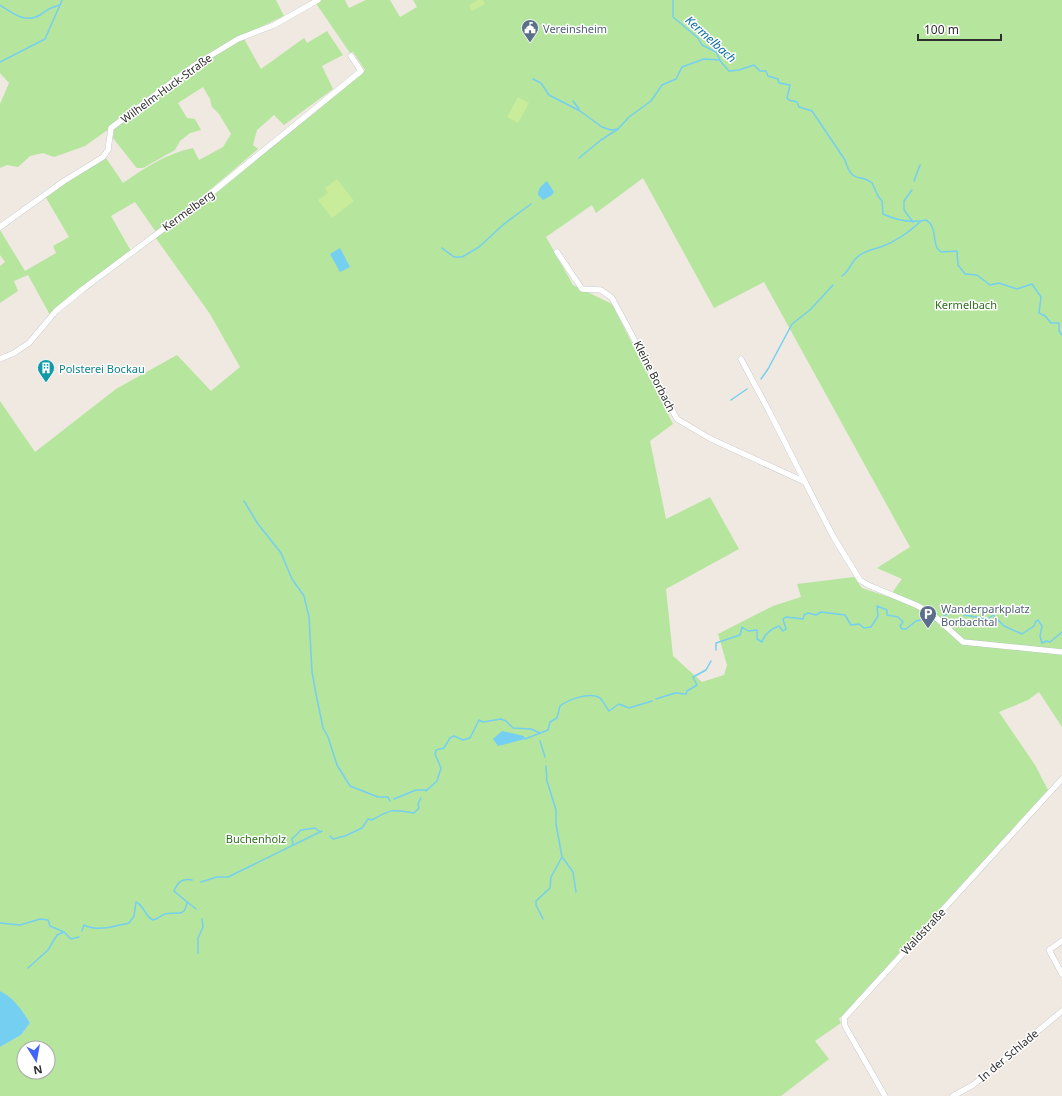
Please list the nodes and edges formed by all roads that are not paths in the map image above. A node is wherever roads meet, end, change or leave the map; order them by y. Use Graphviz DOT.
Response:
graph roads {
  1 [pos="318,0"];
  2 [pos="351,56"];
  3 [pos="0,227"];
  4 [pos="558,252"];
  5 [pos="0,359"];
  6 [pos="741,359"];
  7 [pos="805,482"];
  8 [pos="1062,652"];
  9 [pos="1062,779"];
  10 [pos="1062,942"];
  11 [pos="1062,974"];
  12 [pos="1062,1011"];
  13 [pos="885,1096"];
  14 [pos="953,1096"];
  1 -- 3 [label="street, Wilhelm-Huck-Straße"];
  2 -- 5 [label="street, Kermelberg"];
  4 -- 7 [label="street, Kleine Borbach"];
  6 -- 7 [label="street"];
  7 -- 8 [label="street"];
  9 -- 13 [label="street, Waldstraße"];
  10 -- 11 [label="street"];
  12 -- 14 [label="street, In der Schlade"];
}
